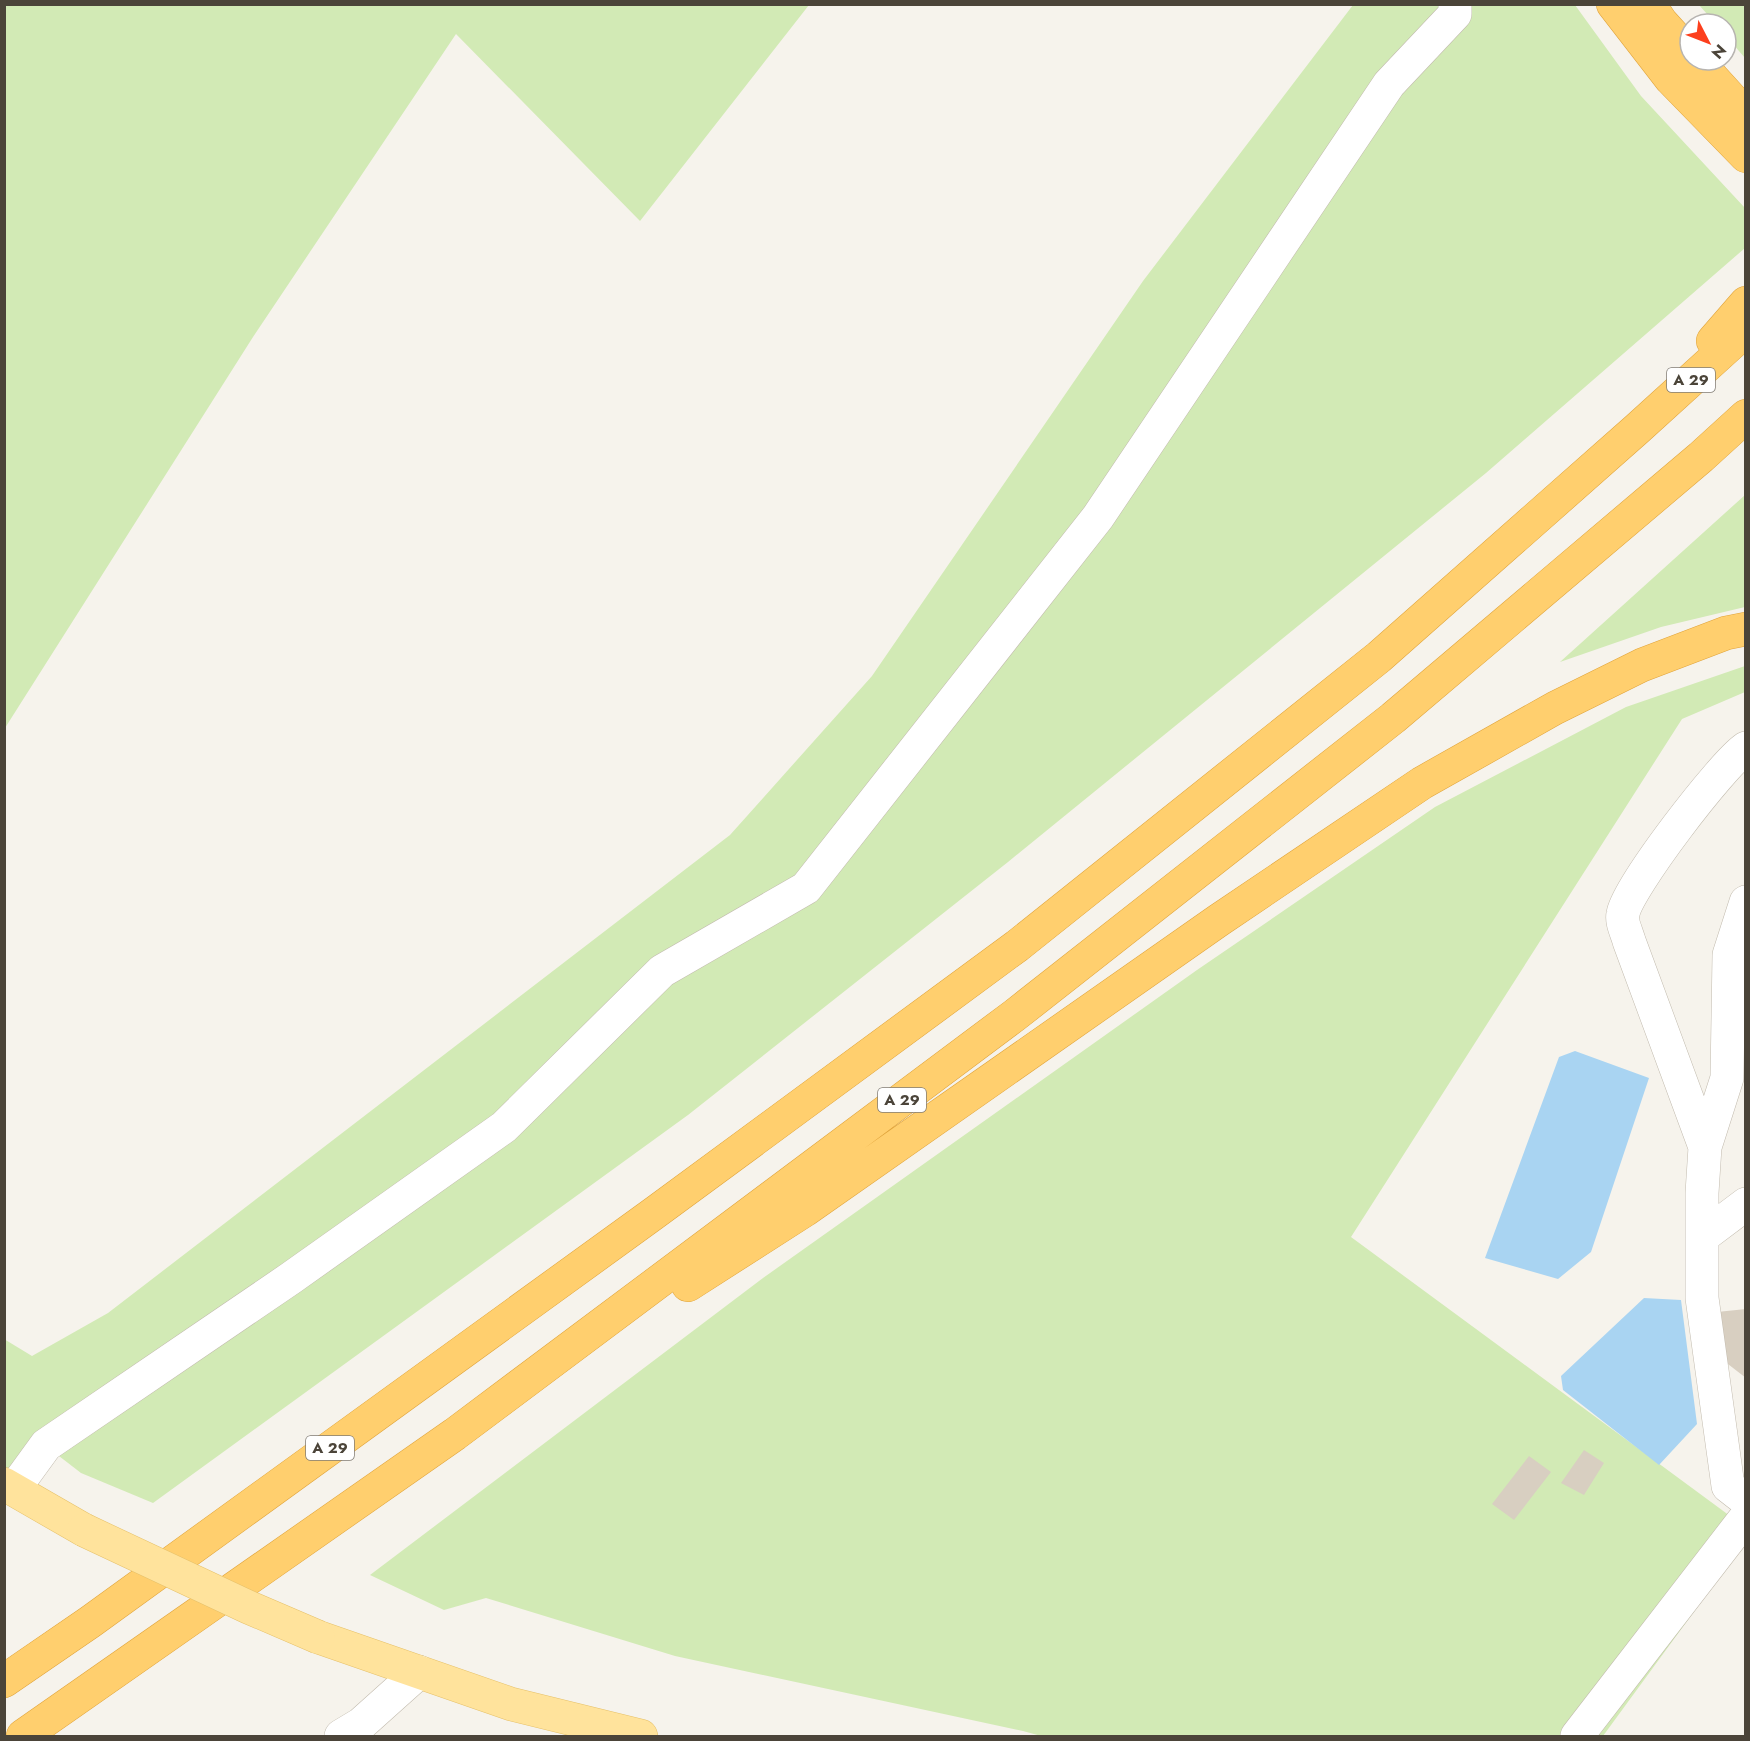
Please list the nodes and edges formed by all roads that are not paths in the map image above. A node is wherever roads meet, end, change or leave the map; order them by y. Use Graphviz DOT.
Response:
graph roads {
  1 [pos="1455,4"];
  2 [pos="1613,4"];
  3 [pos="1649,4"];
  4 [pos="1678,41"];
  5 [pos="1707,72"];
  6 [pos="1746,115"];
  7 [pos="1746,156"];
  8 [pos="1746,303"];
  9 [pos="1746,330"];
  10 [pos="1746,416"];
  11 [pos="1637,429"];
  12 [pos="1746,628"];
  13 [pos="1746,748"];
  14 [pos="1746,902"];
  15 [pos="1705,1147"];
  16 [pos="1746,1203"];
  17 [pos="1702,1237"];
  18 [pos="454,1434"];
  19 [pos="9,1486"];
  20 [pos="1746,1500"];
  21 [pos="1746,1517"];
  22 [pos="419,1672"];
  23 [pos="4,1681"];
  24 [pos="23,1737"];
  25 [pos="341,1737"];
  26 [pos="641,1737"];
  27 [pos="1577,1737"];
  1 -- 19 [label="street"];
  2 -- 7 [label="highway"];
  3 -- 4 [label="highway"];
  5 -- 6 [label="highway"];
  8 -- 11 [label="highway"];
  9 -- 11 [label="highway, A 29"];
  10 -- 18 [label="highway, A 29"];
  11 -- 23 [label="highway, A 29"];
  12 -- 18 [label="highway"];
  13 -- 15 [label="street"];
  14 -- 15 [label="street"];
  15 -- 17 [label="street"];
  16 -- 17 [label="street"];
  17 -- 20 [label="street"];
  18 -- 24 [label="highway, A 29"];
  19 -- 22 [label="main road, bridge"];
  21 -- 27 [label="street"];
  22 -- 25 [label="street"];
  22 -- 26 [label="main road"];
}
